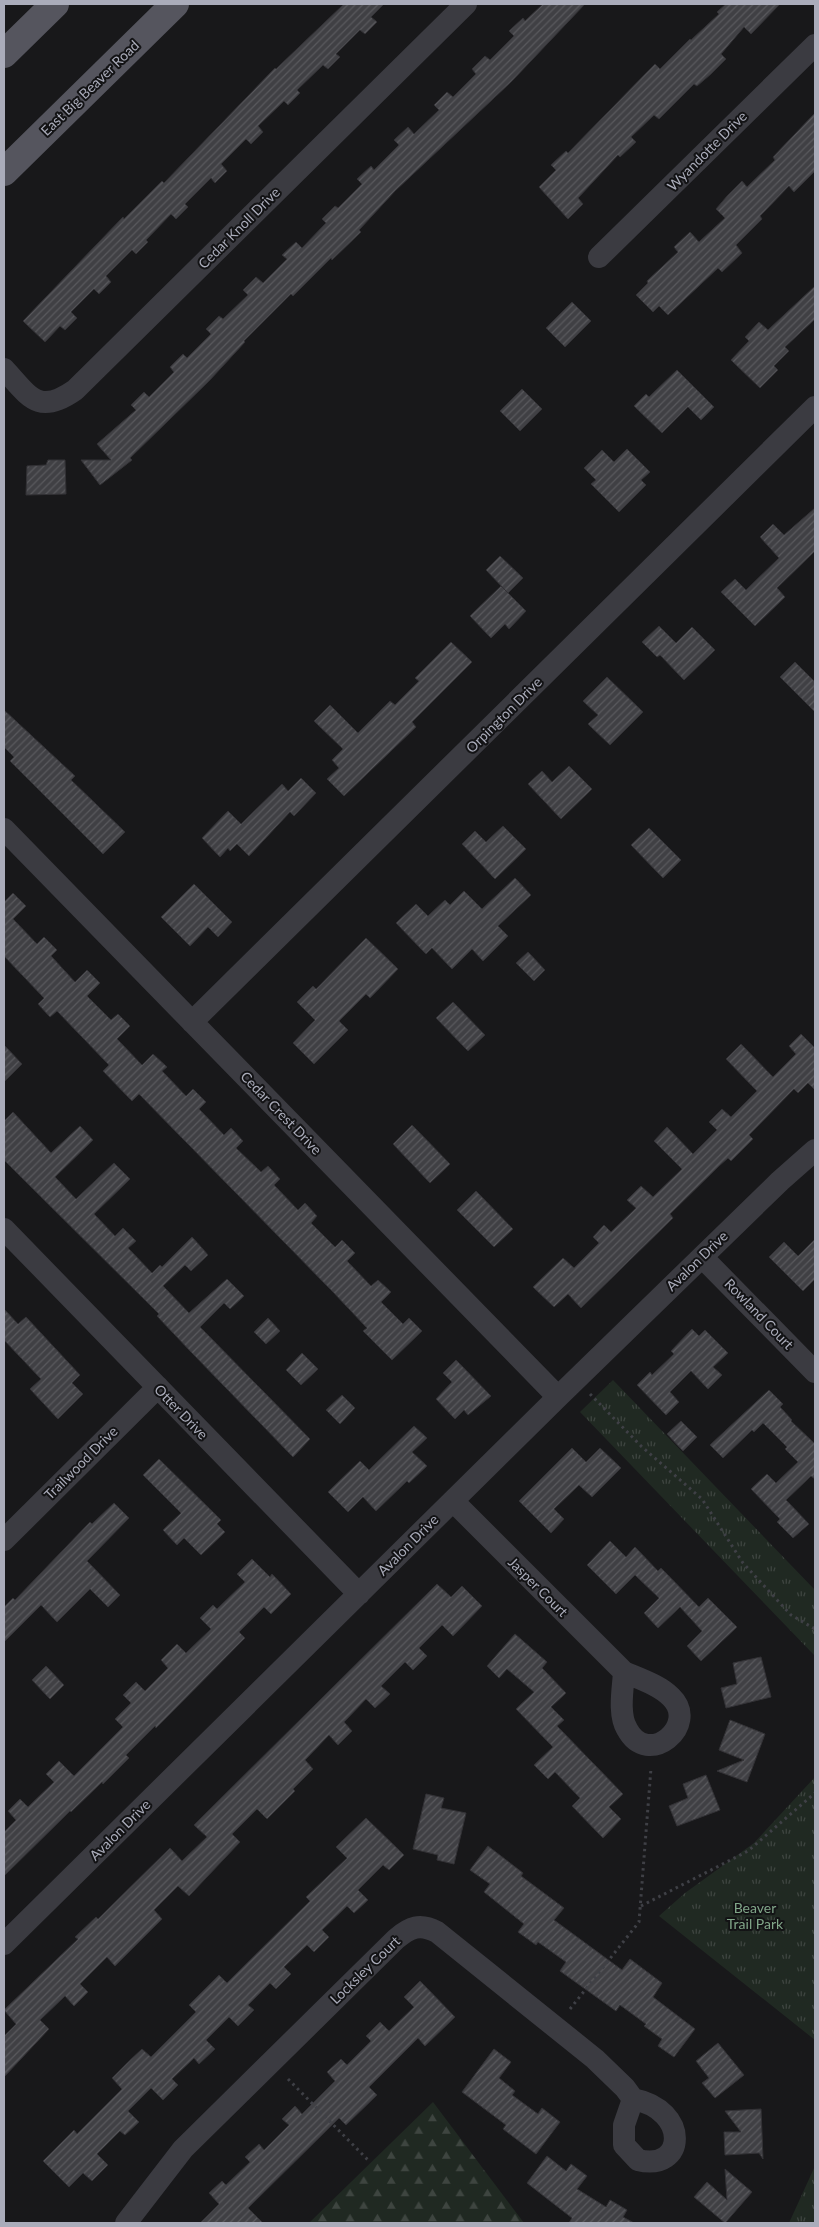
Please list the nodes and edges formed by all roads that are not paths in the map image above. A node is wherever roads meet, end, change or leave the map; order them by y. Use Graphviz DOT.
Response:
graph roads {
  1 [pos="54,4"];
  2 [pos="175,4"];
  3 [pos="466,4"];
  4 [pos="815,45"];
  5 [pos="4,54"];
  6 [pos="4,172"];
  7 [pos="599,257"];
  8 [pos="4,369"];
  9 [pos="815,407"];
  10 [pos="4,829"];
  11 [pos="192,1022"];
  12 [pos="815,1150"];
  13 [pos="4,1229"];
  14 [pos="702,1256"];
  15 [pos="815,1372"];
  16 [pos="158,1387"];
  17 [pos="558,1396"];
  18 [pos="453,1500"];
  19 [pos="4,1540"];
  20 [pos="359,1594"];
  21 [pos="624,1672"];
  22 [pos="4,1944"];
  23 [pos="633,2099"];
  24 [pos="126,2223"];
  1 -- 5 [label="main road"];
  2 -- 6 [label="main road, East Big Beaver Road"];
  3 -- 8 [label="street, Cedar Knoll Drive"];
  4 -- 7 [label="street, Wyandotte Drive"];
  9 -- 11 [label="street, Orpington Drive"];
  10 -- 11 [label="street, Cedar Crest Drive"];
  11 -- 17 [label="street, Cedar Crest Drive"];
  12 -- 14 [label="street, Avalon Drive"];
  13 -- 16 [label="street, Otter Drive"];
  14 -- 15 [label="street, Rowland Court"];
  14 -- 17 [label="street, Avalon Drive"];
  16 -- 19 [label="street, Trailwood Drive"];
  16 -- 20 [label="street, Otter Drive"];
  17 -- 18 [label="street, Avalon Drive"];
  18 -- 20 [label="street, Avalon Drive"];
  18 -- 21 [label="street, Jasper Court"];
  20 -- 22 [label="street, Avalon Drive"];
  23 -- 24 [label="street, Locksley Court"];
}
